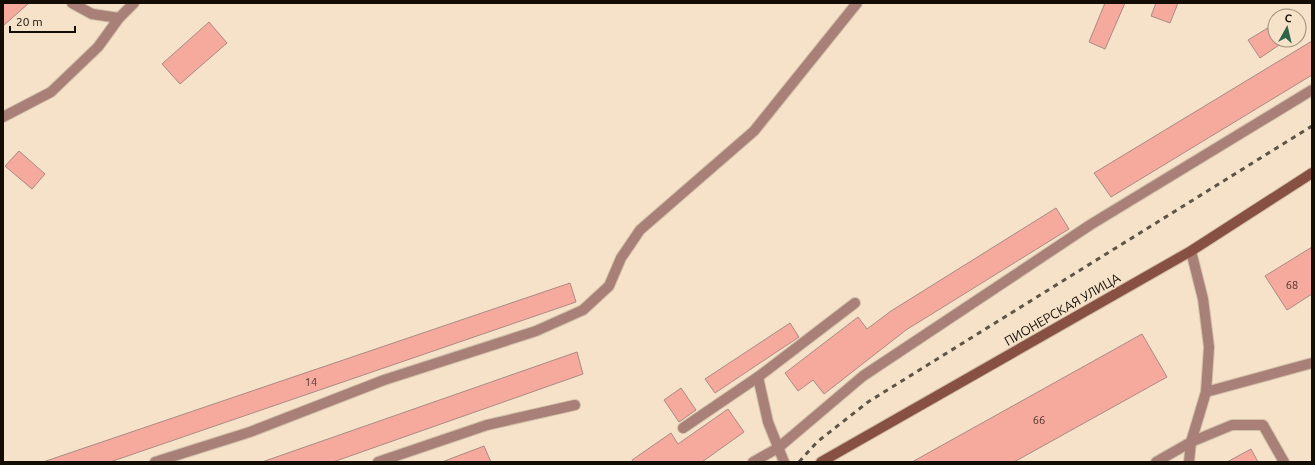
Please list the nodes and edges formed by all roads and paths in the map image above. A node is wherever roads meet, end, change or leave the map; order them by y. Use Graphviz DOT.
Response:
graph roads {
  1 [pos="72,3"];
  2 [pos="134,3"];
  3 [pos="857,3"];
  4 [pos="119,18"];
  5 [pos="1312,90"];
  6 [pos="3,117"];
  7 [pos="1312,173"];
  8 [pos="1191,251"];
  9 [pos="855,303"];
  10 [pos="1312,363"];
  11 [pos="758,377"];
  12 [pos="1206,392"];
  13 [pos="575,405"];
  14 [pos="683,428"];
  15 [pos="1191,442"];
  16 [pos="778,448"];
  17 [pos="155,462"];
  18 [pos="378,462"];
  19 [pos="753,462"];
  20 [pos="784,462"];
  21 [pos="821,462"];
  22 [pos="1156,462"];
  23 [pos="1189,462"];
  24 [pos="1284,462"];
  1 -- 4 [label="lane"];
  2 -- 4 [label="lane"];
  3 -- 17 [label="lane"];
  4 -- 6 [label="lane"];
  5 -- 16 [label="lane"];
  7 -- 8 [label="main road, ПИОНЕРСКАЯ УЛИЦА"];
  8 -- 12 [label="lane"];
  8 -- 21 [label="main road, ПИОНЕРСКАЯ УЛИЦА"];
  9 -- 11 [label="lane"];
  10 -- 12 [label="lane"];
  11 -- 14 [label="lane"];
  11 -- 16 [label="lane"];
  12 -- 15 [label="lane"];
  13 -- 18 [label="lane"];
  15 -- 22 [label="lane"];
  15 -- 23 [label="lane"];
  15 -- 24 [label="lane"];
  16 -- 19 [label="lane"];
  16 -- 20 [label="lane"];
}
